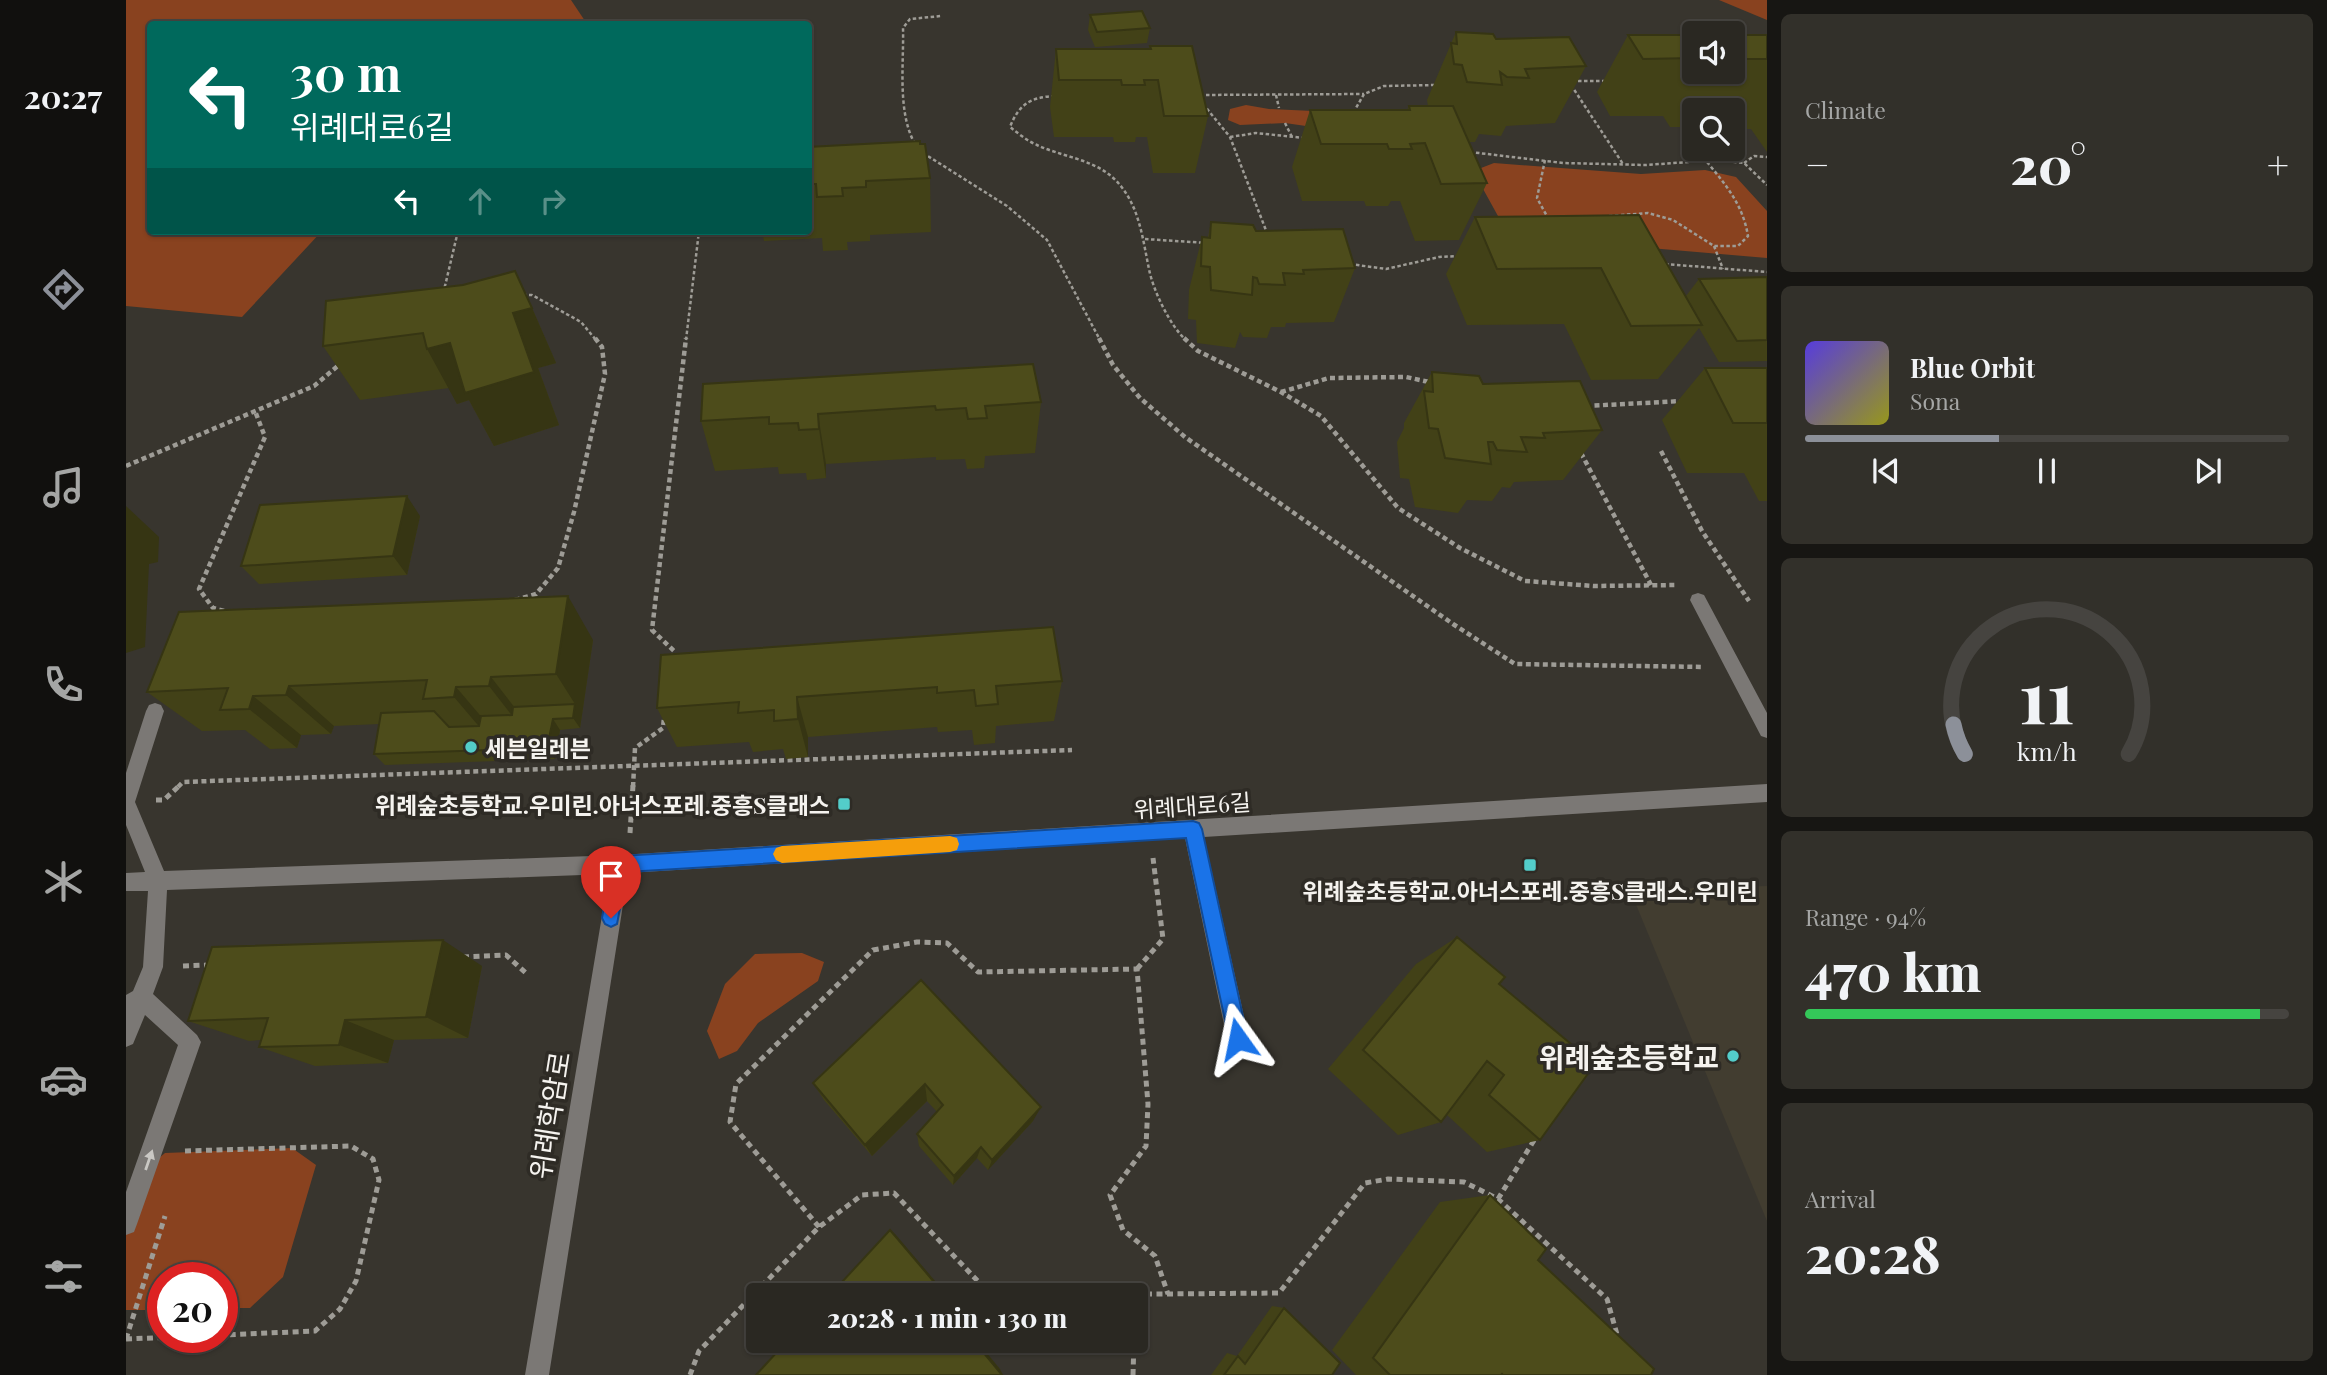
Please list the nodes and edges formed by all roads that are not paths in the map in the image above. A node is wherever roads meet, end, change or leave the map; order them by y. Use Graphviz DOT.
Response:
graph roads {
  1 [pos="1695,592"];
  2 [pos="155,711"];
  3 [pos="1767,730"];
  4 [pos="1767,793"];
  5 [pos="126,802"];
  6 [pos="1193,829"];
  7 [pos="624,864"];
  8 [pos="158,881"];
  9 [pos="126,883"];
  10 [pos="134,1002"];
  11 [pos="126,1037"];
  12 [pos="1238,1039"];
  13 [pos="126,1224"];
  14 [pos="537,1375"];
  1 -- 3 [label="street"];
  2 -- 5 [label="street"];
  4 -- 6 [label="street, 위례대로6길"];
  5 -- 8 [label="street"];
  6 -- 7 [label="street, 위례대로6길"];
  6 -- 12 [label="street"];
  7 -- 8 [label="street, 위례대로6길"];
  7 -- 14 [label="street, 위례학암로"];
  8 -- 9 [label="street, 위례대로6길"];
  8 -- 10 [label="street"];
  10 -- 11 [label="street"];
  13 -- 10 [label="street, one-way"];
}
